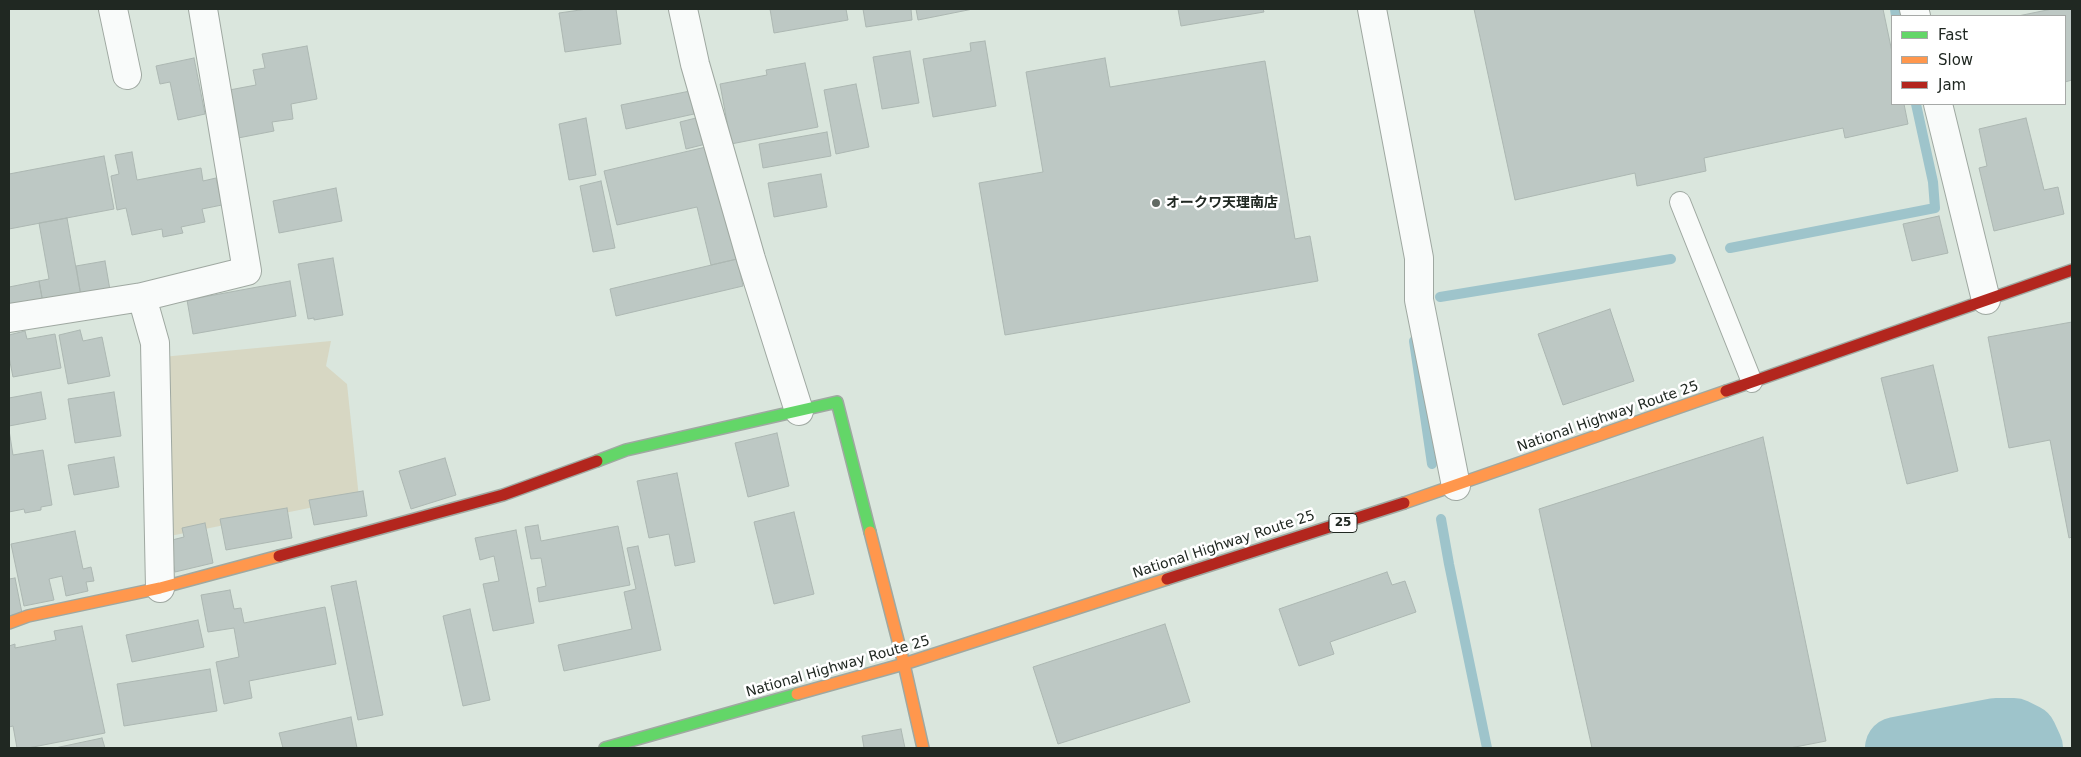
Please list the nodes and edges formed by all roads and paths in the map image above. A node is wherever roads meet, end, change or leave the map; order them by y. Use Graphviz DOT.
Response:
graph roads {
  1 [pos="113,9"];
  2 [pos="202,9"];
  3 [pos="683,9"];
  4 [pos="1372,9"];
  5 [pos="127,75"];
  6 [pos="1938,105"];
  7 [pos="1680,202"];
  8 [pos="2072,270"];
  9 [pos="142,297"];
  10 [pos="1986,300"];
  11 [pos="9,318"];
  12 [pos="1752,382"];
  13 [pos="799,411"];
  14 [pos="1456,486"];
  15 [pos="160,588"];
  16 [pos="9,623"];
  17 [pos="904,664"];
  18 [pos="604,748"];
  19 [pos="923,748"];
  1 -- 5 [label="street"];
  2 -- 9 [label="street"];
  3 -- 13 [label="street"];
  4 -- 14 [label="street"];
  6 -- 10 [label="street"];
  7 -- 12 [label="lane"];
  8 -- 10 [label="main road, National Highway Route 25 / 25"];
  9 -- 11 [label="street"];
  9 -- 15 [label="street"];
  10 -- 12 [label="main road, National Highway Route 25 / 25"];
  12 -- 14 [label="main road, National Highway Route 25 / 25"];
  13 -- 15 [label="main road"];
  13 -- 17 [label="main road"];
  14 -- 17 [label="main road, National Highway Route 25 / 25"];
  15 -- 16 [label="main road"];
  17 -- 18 [label="main road, National Highway Route 25 / 25"];
  17 -- 19 [label="main road"];
}
